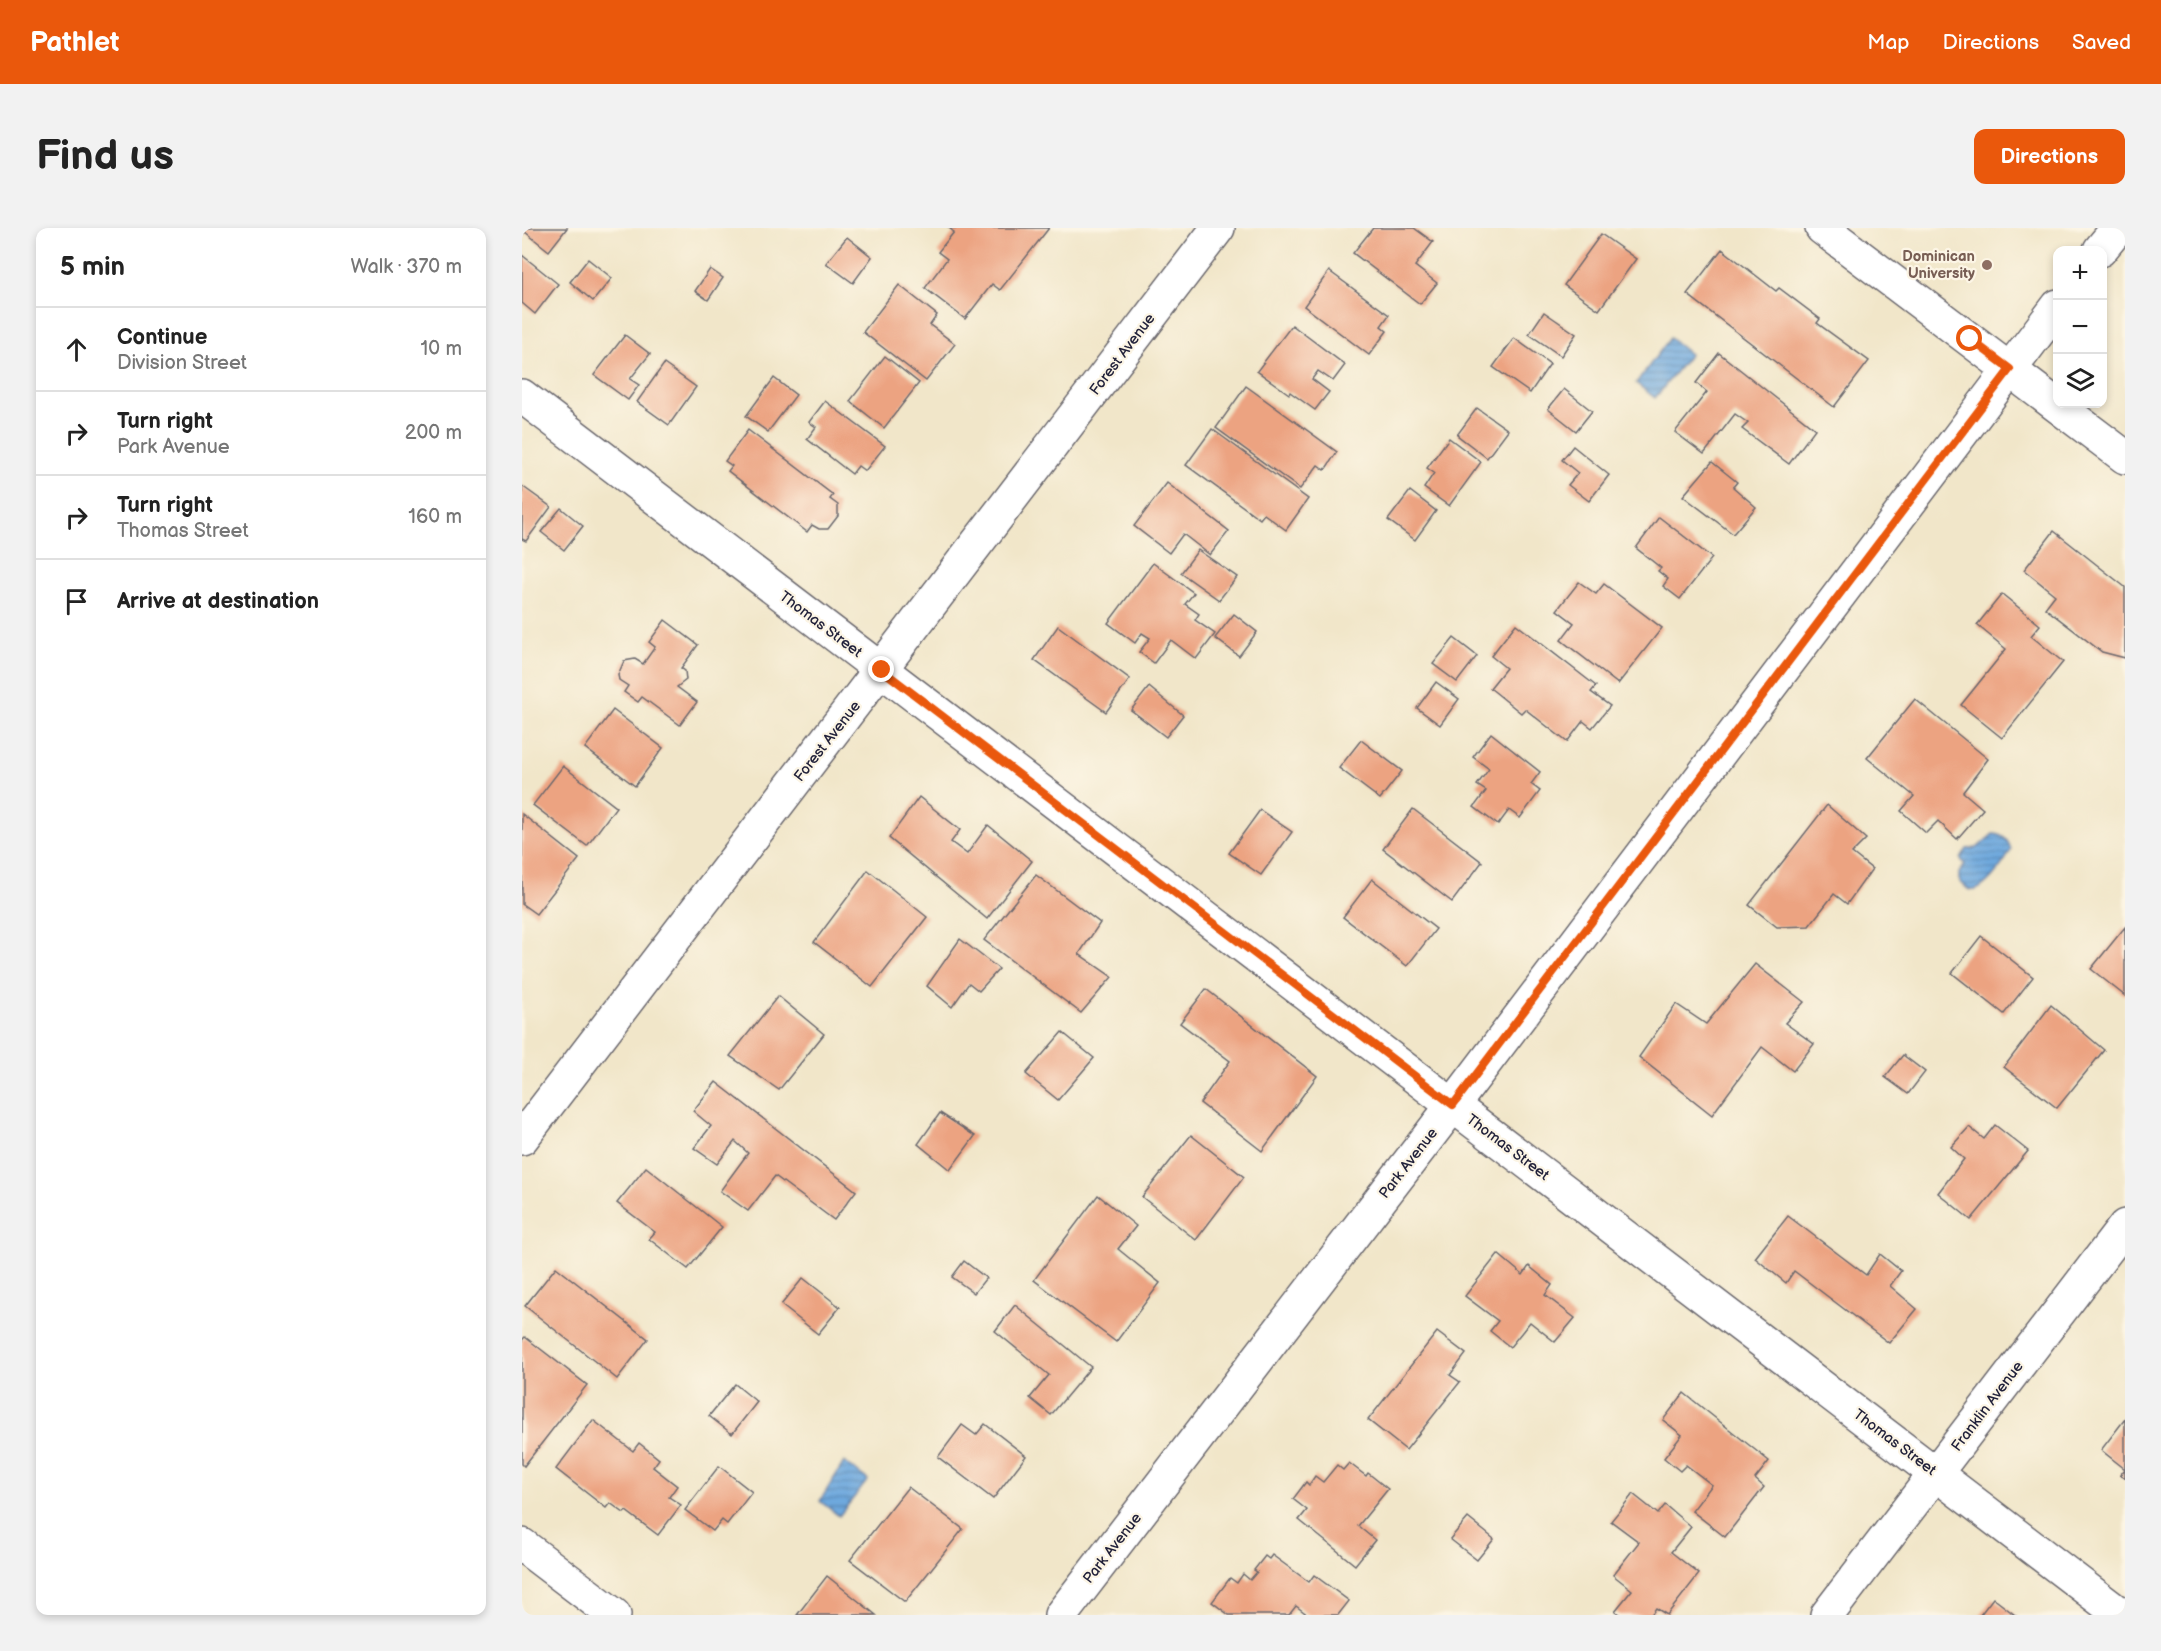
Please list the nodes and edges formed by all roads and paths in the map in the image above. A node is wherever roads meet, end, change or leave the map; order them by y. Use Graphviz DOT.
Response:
graph roads {
  1 [pos="1218,228"];
  2 [pos="1822,228"];
  3 [pos="2118,228"];
  4 [pos="2103,246"];
  5 [pos="2053,313"];
  6 [pos="2010,369"];
  7 [pos="522,396"];
  8 [pos="2125,457"];
  9 [pos="882,670"];
  10 [pos="1453,1105"];
  11 [pos="522,1138"];
  12 [pos="2125,1226"];
  13 [pos="1936,1473"];
  14 [pos="522,1545"];
  15 [pos="614,1615"];
  16 [pos="1060,1615"];
  17 [pos="1827,1615"];
  18 [pos="2121,1615"];
  1 -- 9 [label="street, Forest Avenue"];
  2 -- 6 [label="street"];
  3 -- 4 [label="street"];
  5 -- 6 [label="street, Park Avenue"];
  6 -- 8 [label="street"];
  6 -- 10 [label="street, Park Avenue"];
  7 -- 9 [label="street, Thomas Street"];
  9 -- 10 [label="street, Thomas Street"];
  9 -- 11 [label="street, Forest Avenue"];
  10 -- 13 [label="street, Thomas Street"];
  10 -- 16 [label="street, Park Avenue"];
  12 -- 13 [label="street, Franklin Avenue"];
  13 -- 17 [label="street, Franklin Avenue"];
  13 -- 18 [label="street, Thomas Street"];
  14 -- 15 [label="street"];
}
